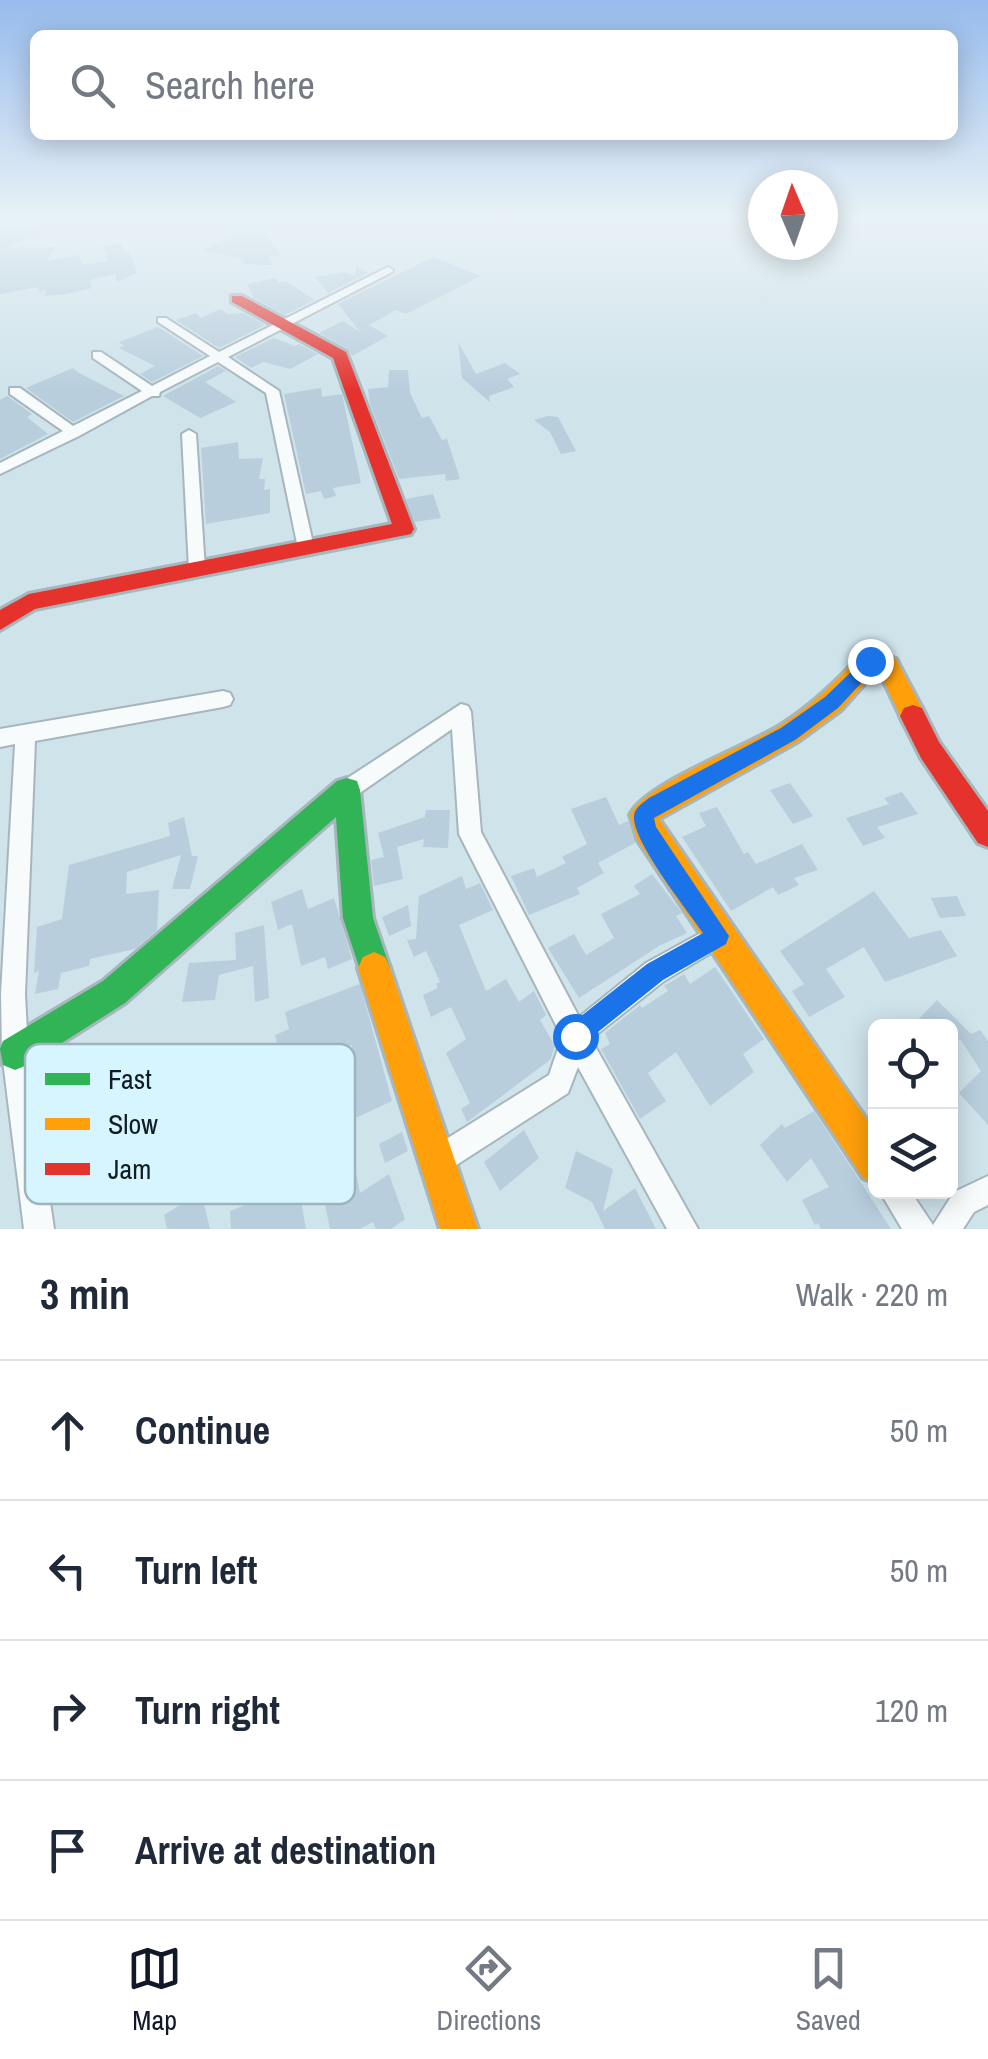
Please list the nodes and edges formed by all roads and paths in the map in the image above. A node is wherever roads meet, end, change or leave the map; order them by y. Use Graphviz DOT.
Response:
graph roads {
  1 [pos="376,276"];
  2 [pos="237,299"];
  3 [pos="162,320"];
  4 [pos="281,326"];
  5 [pos="97,355"];
  6 [pos="221,358"];
  7 [pos="14,391"];
  8 [pos="154,393"];
  9 [pos="74,432"];
  10 [pos="188,434"];
  11 [pos="0,469"];
  12 [pos="306,548"];
  13 [pos="197,570"];
  14 [pos="0,621"];
  15 [pos="223,700"];
  16 [pos="12,736"];
  17 [pos="347,790"];
  18 [pos="988,834"];
  19 [pos="10,851"];
  20 [pos="718,936"];
  21 [pos="575,1036"];
  22 [pos="30,1044"];
  23 [pos="25,1047"];
  24 [pos="14,1054"];
  25 [pos="25,1131"];
  26 [pos="868,1153"];
  27 [pos="437,1161"];
  28 [pos="988,1190"];
  29 [pos="899,1199"];
  30 [pos="35,1204"];
  31 [pos="39,1229"];
  32 [pos="460,1229"];
  33 [pos="683,1229"];
  34 [pos="920,1229"];
  35 [pos="946,1229"];
  1 -- 4 [label="street"];
  2 -- 4 [label="street"];
  3 -- 6 [label="street"];
  4 -- 6 [label="street"];
  4 -- 12 [label="street"];
  5 -- 8 [label="street"];
  6 -- 8 [label="street"];
  6 -- 12 [label="street"];
  7 -- 9 [label="street"];
  8 -- 9 [label="street"];
  9 -- 11 [label="street"];
  10 -- 13 [label="street"];
  12 -- 13 [label="street"];
  13 -- 14 [label="street"];
  15 -- 16 [label="street"];
  16 -- 19 [label="street"];
  17 -- 21 [label="street"];
  17 -- 22 [label="street"];
  17 -- 27 [label="street"];
  18 -- 20 [label="street"];
  19 -- 24 [label="street"];
  20 -- 21 [label="street"];
  20 -- 26 [label="street"];
  21 -- 27 [label="street"];
  21 -- 33 [label="street"];
  23 -- 24 [label="street"];
  24 -- 25 [label="street"];
  27 -- 32 [label="street"];
  28 -- 35 [label="street"];
  29 -- 34 [label="street"];
  30 -- 31 [label="street"];
}
